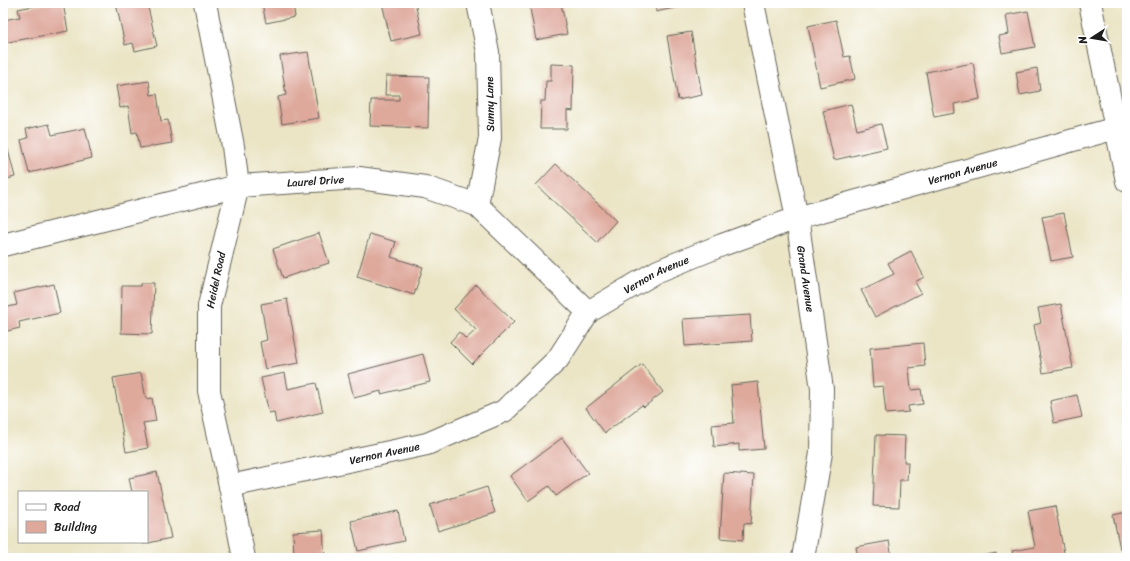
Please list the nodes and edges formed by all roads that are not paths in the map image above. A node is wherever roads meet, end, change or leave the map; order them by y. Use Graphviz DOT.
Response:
graph roads {
  1 [pos="205,3"];
  2 [pos="478,3"];
  3 [pos="753,3"];
  4 [pos="1090,3"];
  5 [pos="1122,127"];
  6 [pos="1127,181"];
  7 [pos="238,186"];
  8 [pos="477,205"];
  9 [pos="797,218"];
  10 [pos="3,245"];
  11 [pos="588,312"];
  12 [pos="230,486"];
  13 [pos="244,558"];
  14 [pos="803,558"];
  1 -- 7 [label="street, Heidel Road"];
  2 -- 8 [label="street, Sunny Lane"];
  3 -- 9 [label="street, Grand Avenue"];
  4 -- 5 [label="street"];
  5 -- 6 [label="street"];
  5 -- 9 [label="street, Vernon Avenue"];
  7 -- 8 [label="street, Laurel Drive"];
  7 -- 10 [label="street, Laurel Drive"];
  7 -- 12 [label="street, Heidel Road"];
  8 -- 11 [label="street, Laurel Drive"];
  9 -- 11 [label="street, Vernon Avenue"];
  9 -- 14 [label="street, Grand Avenue"];
  11 -- 12 [label="street, Vernon Avenue"];
  12 -- 13 [label="street, Heidel Road"];
}
